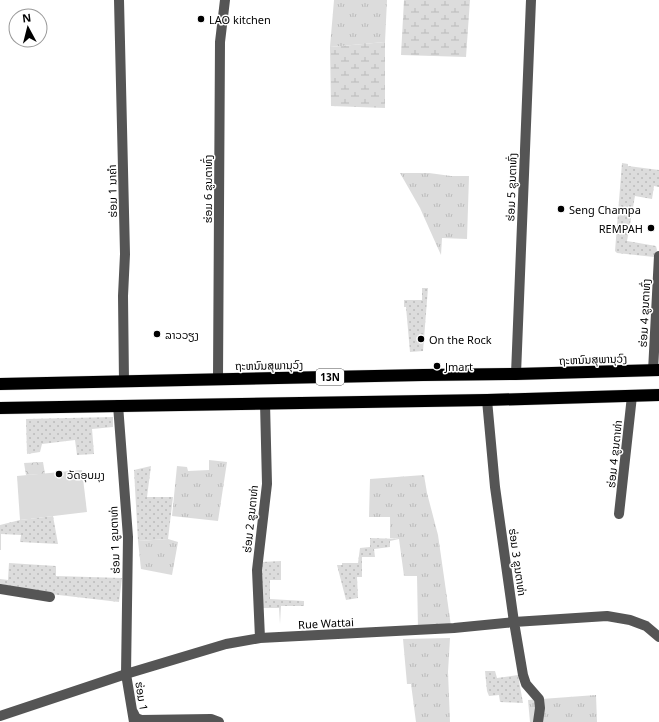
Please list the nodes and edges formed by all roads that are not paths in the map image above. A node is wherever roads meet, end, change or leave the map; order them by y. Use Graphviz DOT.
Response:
graph roads {
  1 [pos="119,0"];
  2 [pos="225,0"];
  3 [pos="531,0"];
  4 [pos="659,256"];
  5 [pos="656,370"];
  6 [pos="516,374"];
  7 [pos="218,379"];
  8 [pos="124,382"];
  9 [pos="0,384"];
  10 [pos="659,395"];
  11 [pos="632,396"];
  12 [pos="487,400"];
  13 [pos="265,403"];
  14 [pos="118,405"];
  15 [pos="0,408"];
  16 [pos="619,514"];
  17 [pos="0,589"];
  18 [pos="50,597"];
  19 [pos="514,622"];
  20 [pos="659,637"];
  21 [pos="260,638"];
  22 [pos="126,674"];
  23 [pos="0,716"];
  24 [pos="133,717"];
  25 [pos="219,722"];
  26 [pos="538,722"];
  1 -- 8 [label="street, ຮ່ອມ 1 ນາຄຳ"];
  2 -- 7 [label="street, ຮ່ອມ 6 ຂູນຕາທົ່ງ"];
  3 -- 6 [label="street, ຮ່ອມ 5 ຂູນຕາທົ່ງ"];
  4 -- 5 [label="street, ຮ່ອມ 4 ຂູນຕາທົ່ງ"];
  5 -- 6 [label="highway, ຖະຫນົນສຸພານຸວົງ / 13N"];
  6 -- 7 [label="highway, ຖະຫນົນສຸພານຸວົງ / 13N"];
  7 -- 8 [label="highway, ຖະຫນົນສຸພານຸວົງ / 13N"];
  8 -- 9 [label="highway, ຖະຫນົນສຸພານຸວົງ / 13N"];
  10 -- 11 [label="highway"];
  11 -- 12 [label="highway"];
  11 -- 16 [label="street, ຮ່ອມ 4 ຂູນຕາທ່າ"];
  12 -- 13 [label="highway"];
  12 -- 19 [label="street, ຮ່ອມ 3 ຂູນຕາທ່າ"];
  13 -- 14 [label="highway"];
  13 -- 21 [label="street, ຮ່ອມ 2 ຂູນຕາທ່າ"];
  14 -- 15 [label="highway"];
  14 -- 22 [label="street, ຮ່ອມ 1 ຂູນຕາທ່າ"];
  17 -- 18 [label="street"];
  19 -- 20 [label="street, Rue Wattai"];
  19 -- 21 [label="street, Rue Wattai"];
  19 -- 26 [label="street, ຮ່ອມ 3 ຂູນຕາທ່າ"];
  21 -- 22 [label="street, Rue Wattai"];
  22 -- 23 [label="street, Rue Wattai"];
  22 -- 24 [label="street, ຮ່ອມ 1"];
  24 -- 25 [label="street"];
}
